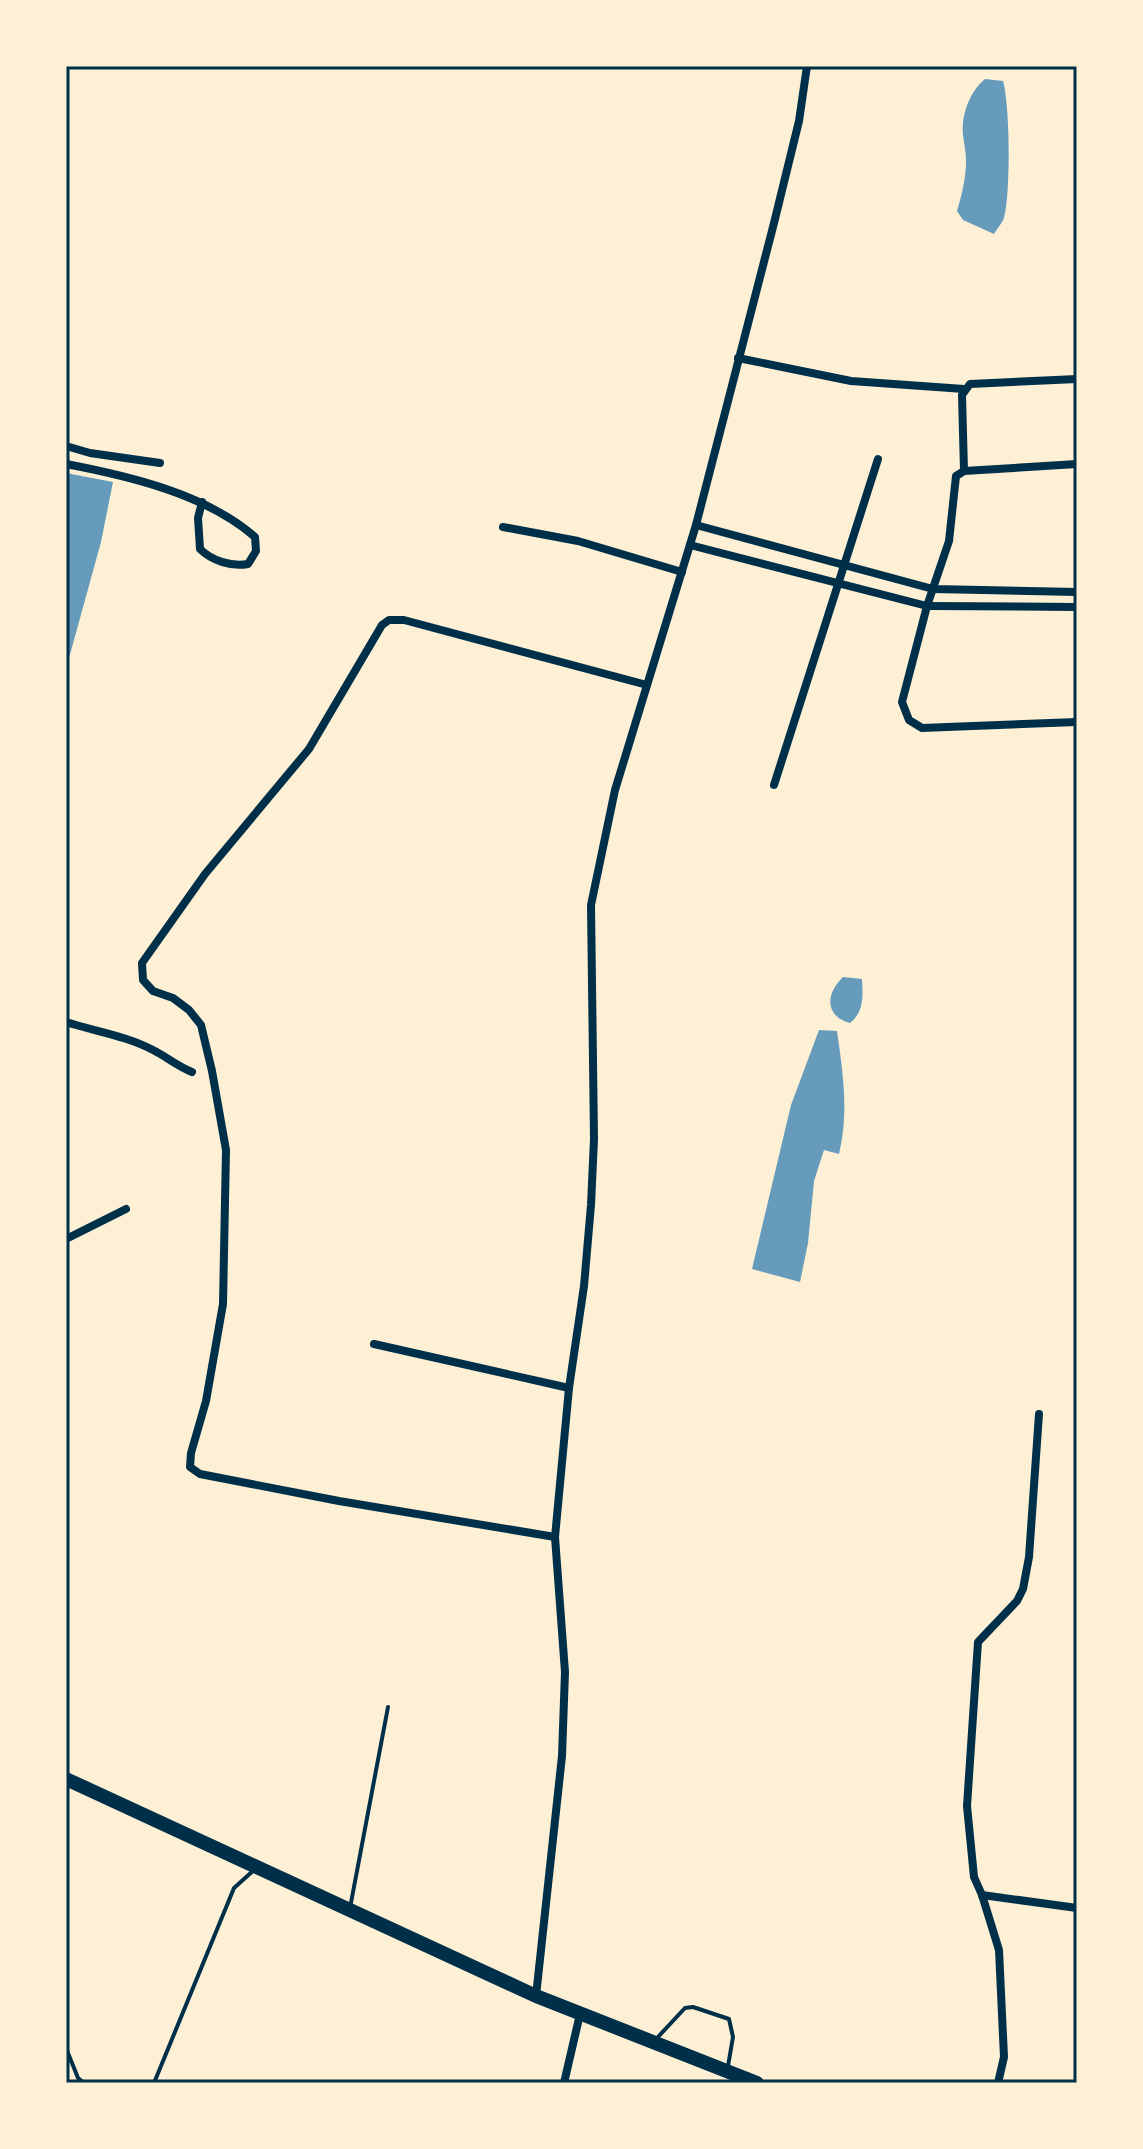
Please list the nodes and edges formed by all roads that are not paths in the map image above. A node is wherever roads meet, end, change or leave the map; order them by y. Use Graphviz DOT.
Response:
graph roads {
  1 [pos="807,66"];
  2 [pos="738,358"];
  3 [pos="1077,379"];
  4 [pos="964,389"];
  5 [pos="66,446"];
  6 [pos="878,459"];
  7 [pos="160,463"];
  8 [pos="66,464"];
  9 [pos="1077,464"];
  10 [pos="964,471"];
  11 [pos="202,502"];
  12 [pos="696,525"];
  13 [pos="503,527"];
  14 [pos="690,545"];
  15 [pos="844,565"];
  16 [pos="682,572"];
  17 [pos="839,584"];
  18 [pos="933,589"];
  19 [pos="1077,592"];
  20 [pos="927,606"];
  21 [pos="1077,607"];
  22 [pos="647,685"];
  23 [pos="1077,722"];
  24 [pos="774,785"];
  25 [pos="66,1022"];
  26 [pos="192,1072"];
  27 [pos="126,1209"];
  28 [pos="66,1239"];
  29 [pos="374,1344"];
  30 [pos="569,1388"];
  31 [pos="1039,1414"];
  32 [pos="555,1537"];
  33 [pos="388,1707"];
  34 [pos="66,1779"];
  35 [pos="258,1867"];
  36 [pos="982,1895"];
  37 [pos="1077,1908"];
  38 [pos="350,1910"];
  39 [pos="536,1996"];
  40 [pos="580,2014"];
  41 [pos="652,2043"];
  42 [pos="66,2048"];
  43 [pos="727,2073"];
  44 [pos="84,2083"];
  45 [pos="154,2083"];
  46 [pos="564,2083"];
  47 [pos="757,2083"];
  48 [pos="998,2083"];
  1 -- 2 [label="street"];
  2 -- 4 [label="street"];
  2 -- 12 [label="street"];
  3 -- 4 [label="street"];
  4 -- 10 [label="street"];
  5 -- 7 [label="street"];
  6 -- 15 [label="street"];
  8 -- 11 [label="street"];
  9 -- 10 [label="street"];
  10 -- 18 [label="street"];
  11 -- 11 [label="street"];
  12 -- 14 [label="street"];
  12 -- 15 [label="street"];
  13 -- 16 [label="street"];
  14 -- 16 [label="street"];
  14 -- 17 [label="street"];
  15 -- 17 [label="street"];
  15 -- 18 [label="street"];
  16 -- 22 [label="street"];
  17 -- 20 [label="street"];
  17 -- 24 [label="street"];
  18 -- 19 [label="street"];
  18 -- 20 [label="street"];
  20 -- 21 [label="street"];
  20 -- 23 [label="street"];
  22 -- 30 [label="street"];
  22 -- 32 [label="street"];
  25 -- 26 [label="street"];
  27 -- 28 [label="street"];
  29 -- 30 [label="street"];
  30 -- 32 [label="street"];
  31 -- 36 [label="street"];
  32 -- 39 [label="street"];
  33 -- 38 [label="lane"];
  34 -- 35 [label="highway"];
  35 -- 38 [label="highway"];
  35 -- 45 [label="lane"];
  36 -- 37 [label="street"];
  36 -- 48 [label="street"];
  38 -- 39 [label="highway"];
  39 -- 40 [label="highway"];
  40 -- 41 [label="highway"];
  40 -- 46 [label="street"];
  41 -- 43 [label="highway"];
  41 -- 43 [label="lane"];
  42 -- 44 [label="lane"];
  43 -- 47 [label="highway"];
}
